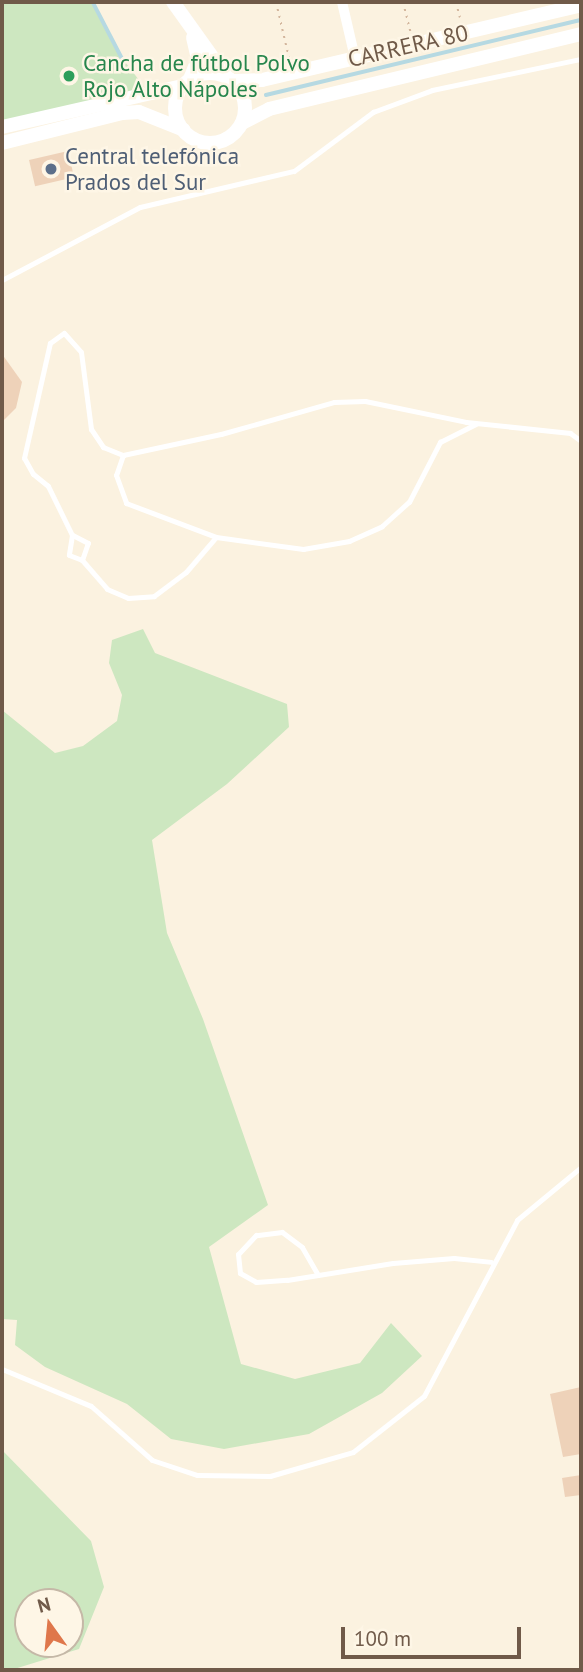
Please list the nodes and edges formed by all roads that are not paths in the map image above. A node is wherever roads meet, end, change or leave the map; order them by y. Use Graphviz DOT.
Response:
graph roads {
  1 [pos="173,2"];
  2 [pos="342,2"];
  3 [pos="581,5"];
  4 [pos="192,34"];
  5 [pos="581,34"];
  6 [pos="355,58"];
  7 [pos="581,59"];
  8 [pos="229,79"];
  9 [pos="187,82"];
  10 [pos="242,123"];
  11 [pos="2,127"];
  12 [pos="184,130"];
  13 [pos="2,143"];
  14 [pos="2,280"];
  15 [pos="478,424"];
  16 [pos="581,441"];
  17 [pos="123,454"];
  18 [pos="72,535"];
  19 [pos="216,537"];
  20 [pos="82,560"];
  21 [pos="581,1167"];
  22 [pos="491,1262"];
  23 [pos="318,1275"];
  24 [pos="2,1369"];
  1 -- 4 [label="street"];
  2 -- 6 [label="street"];
  3 -- 6 [label="street, CARRERA 80"];
  4 -- 8 [label="street"];
  4 -- 9 [label="street"];
  5 -- 10 [label="street, CARRERA 80"];
  6 -- 8 [label="street, CARRERA 80"];
  7 -- 14 [label="lane"];
  8 -- 9 [label="street, CARRERA 80"];
  8 -- 10 [label="street"];
  9 -- 11 [label="street, CARRERA 80"];
  9 -- 12 [label="street"];
  10 -- 12 [label="street, CARRERA 80"];
  12 -- 13 [label="street, CARRERA 80"];
  15 -- 16 [label="lane"];
  15 -- 17 [label="lane"];
  15 -- 19 [label="lane"];
  17 -- 18 [label="lane"];
  17 -- 19 [label="lane"];
  18 -- 20 [label="lane"];
  18 -- 20 [label="lane"];
  19 -- 20 [label="lane"];
  21 -- 22 [label="lane"];
  22 -- 23 [label="lane"];
  22 -- 24 [label="lane"];
  23 -- 23 [label="lane"];
}
